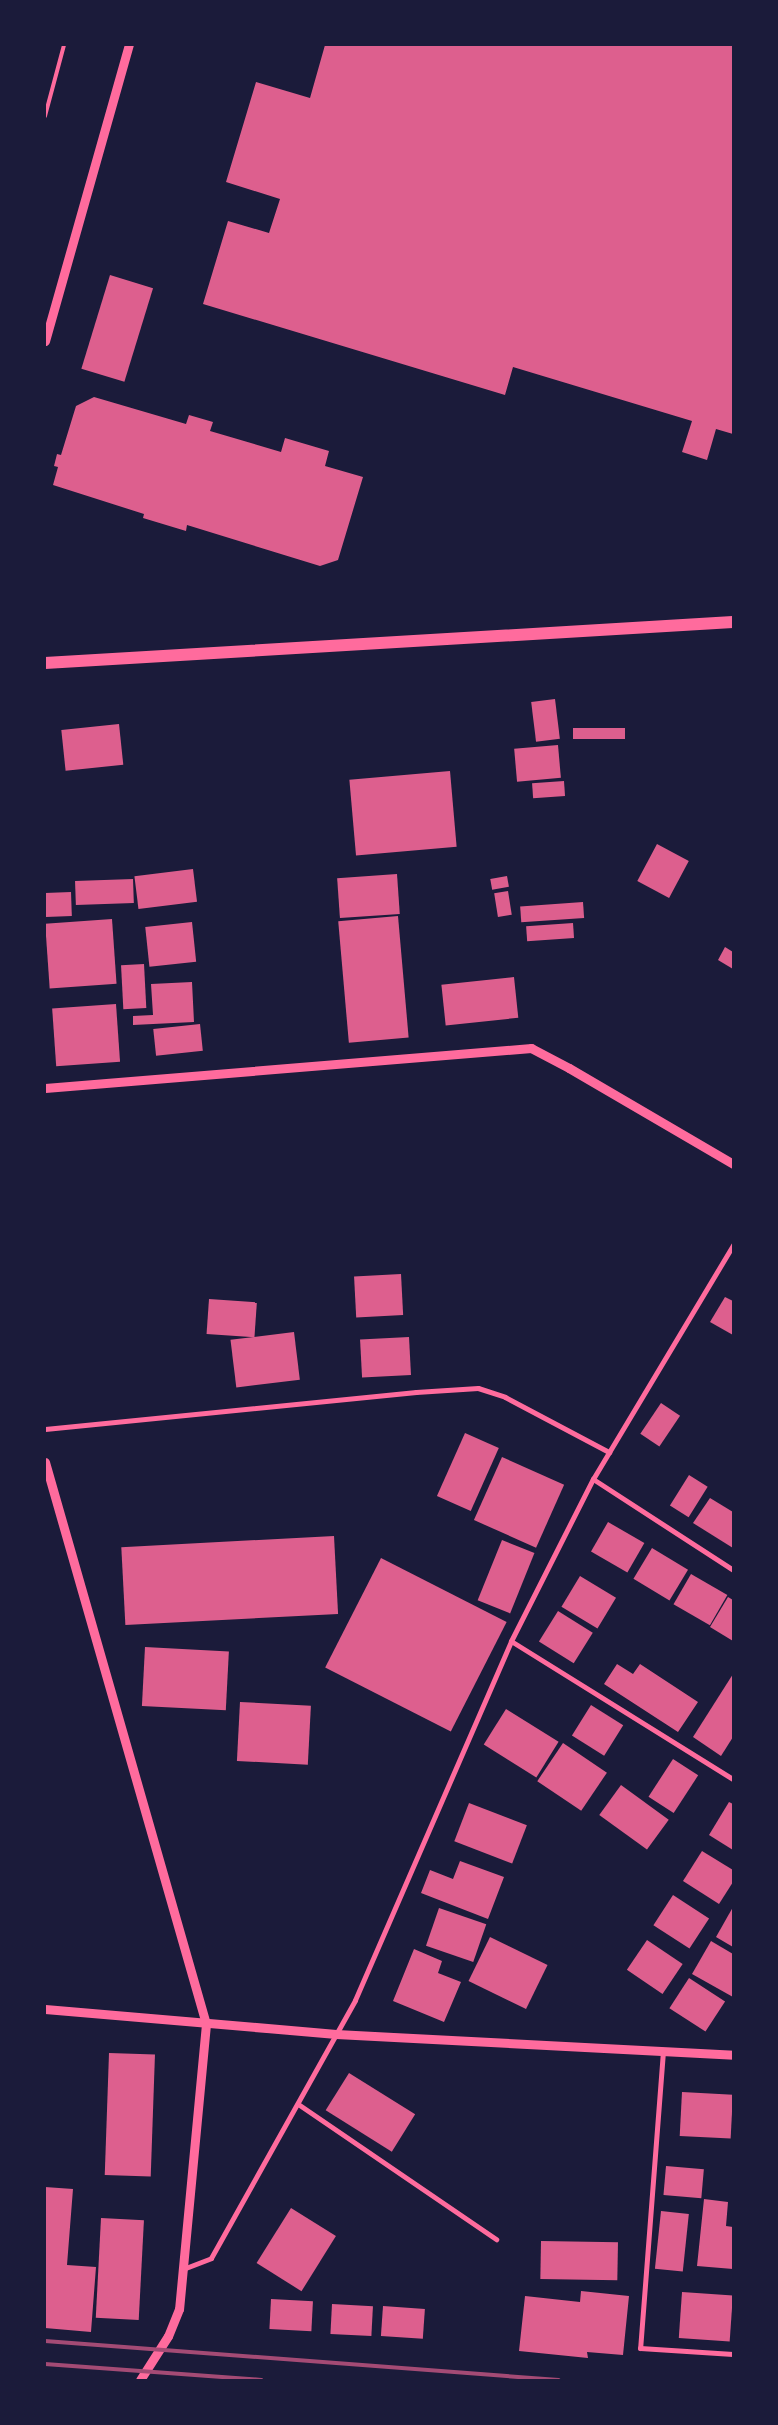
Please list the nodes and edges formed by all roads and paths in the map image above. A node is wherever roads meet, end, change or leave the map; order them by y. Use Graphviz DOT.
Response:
graph roads {
  1 [pos="64,45"];
  2 [pos="130,45"];
  3 [pos="45,116"];
  4 [pos="45,341"];
  5 [pos="733,622"];
  6 [pos="45,663"];
  7 [pos="45,1088"];
  8 [pos="733,1164"];
  9 [pos="733,1244"];
  10 [pos="45,1429"];
  11 [pos="609,1452"];
  12 [pos="45,1462"];
  13 [pos="593,1479"];
  14 [pos="733,1570"];
  15 [pos="511,1641"];
  16 [pos="733,1779"];
  17 [pos="45,2009"];
  18 [pos="206,2024"];
  19 [pos="336,2034"];
  20 [pos="663,2051"];
  21 [pos="733,2055"];
  22 [pos="298,2104"];
  23 [pos="496,2239"];
  24 [pos="183,2269"];
  25 [pos="733,2354"];
  26 [pos="140,2380"];
  1 -- 3 [label="lane"];
  2 -- 4 [label="street"];
  5 -- 6 [label="main road"];
  7 -- 8 [label="street"];
  9 -- 11 [label="street"];
  10 -- 11 [label="street"];
  11 -- 13 [label="street"];
  12 -- 18 [label="street"];
  13 -- 14 [label="street"];
  13 -- 15 [label="street"];
  15 -- 16 [label="street"];
  15 -- 19 [label="street"];
  17 -- 18 [label="street"];
  18 -- 19 [label="street"];
  18 -- 24 [label="street"];
  19 -- 20 [label="street"];
  19 -- 22 [label="street"];
  20 -- 21 [label="street"];
  20 -- 25 [label="street"];
  22 -- 23 [label="street"];
  22 -- 24 [label="street"];
  24 -- 26 [label="street"];
}
